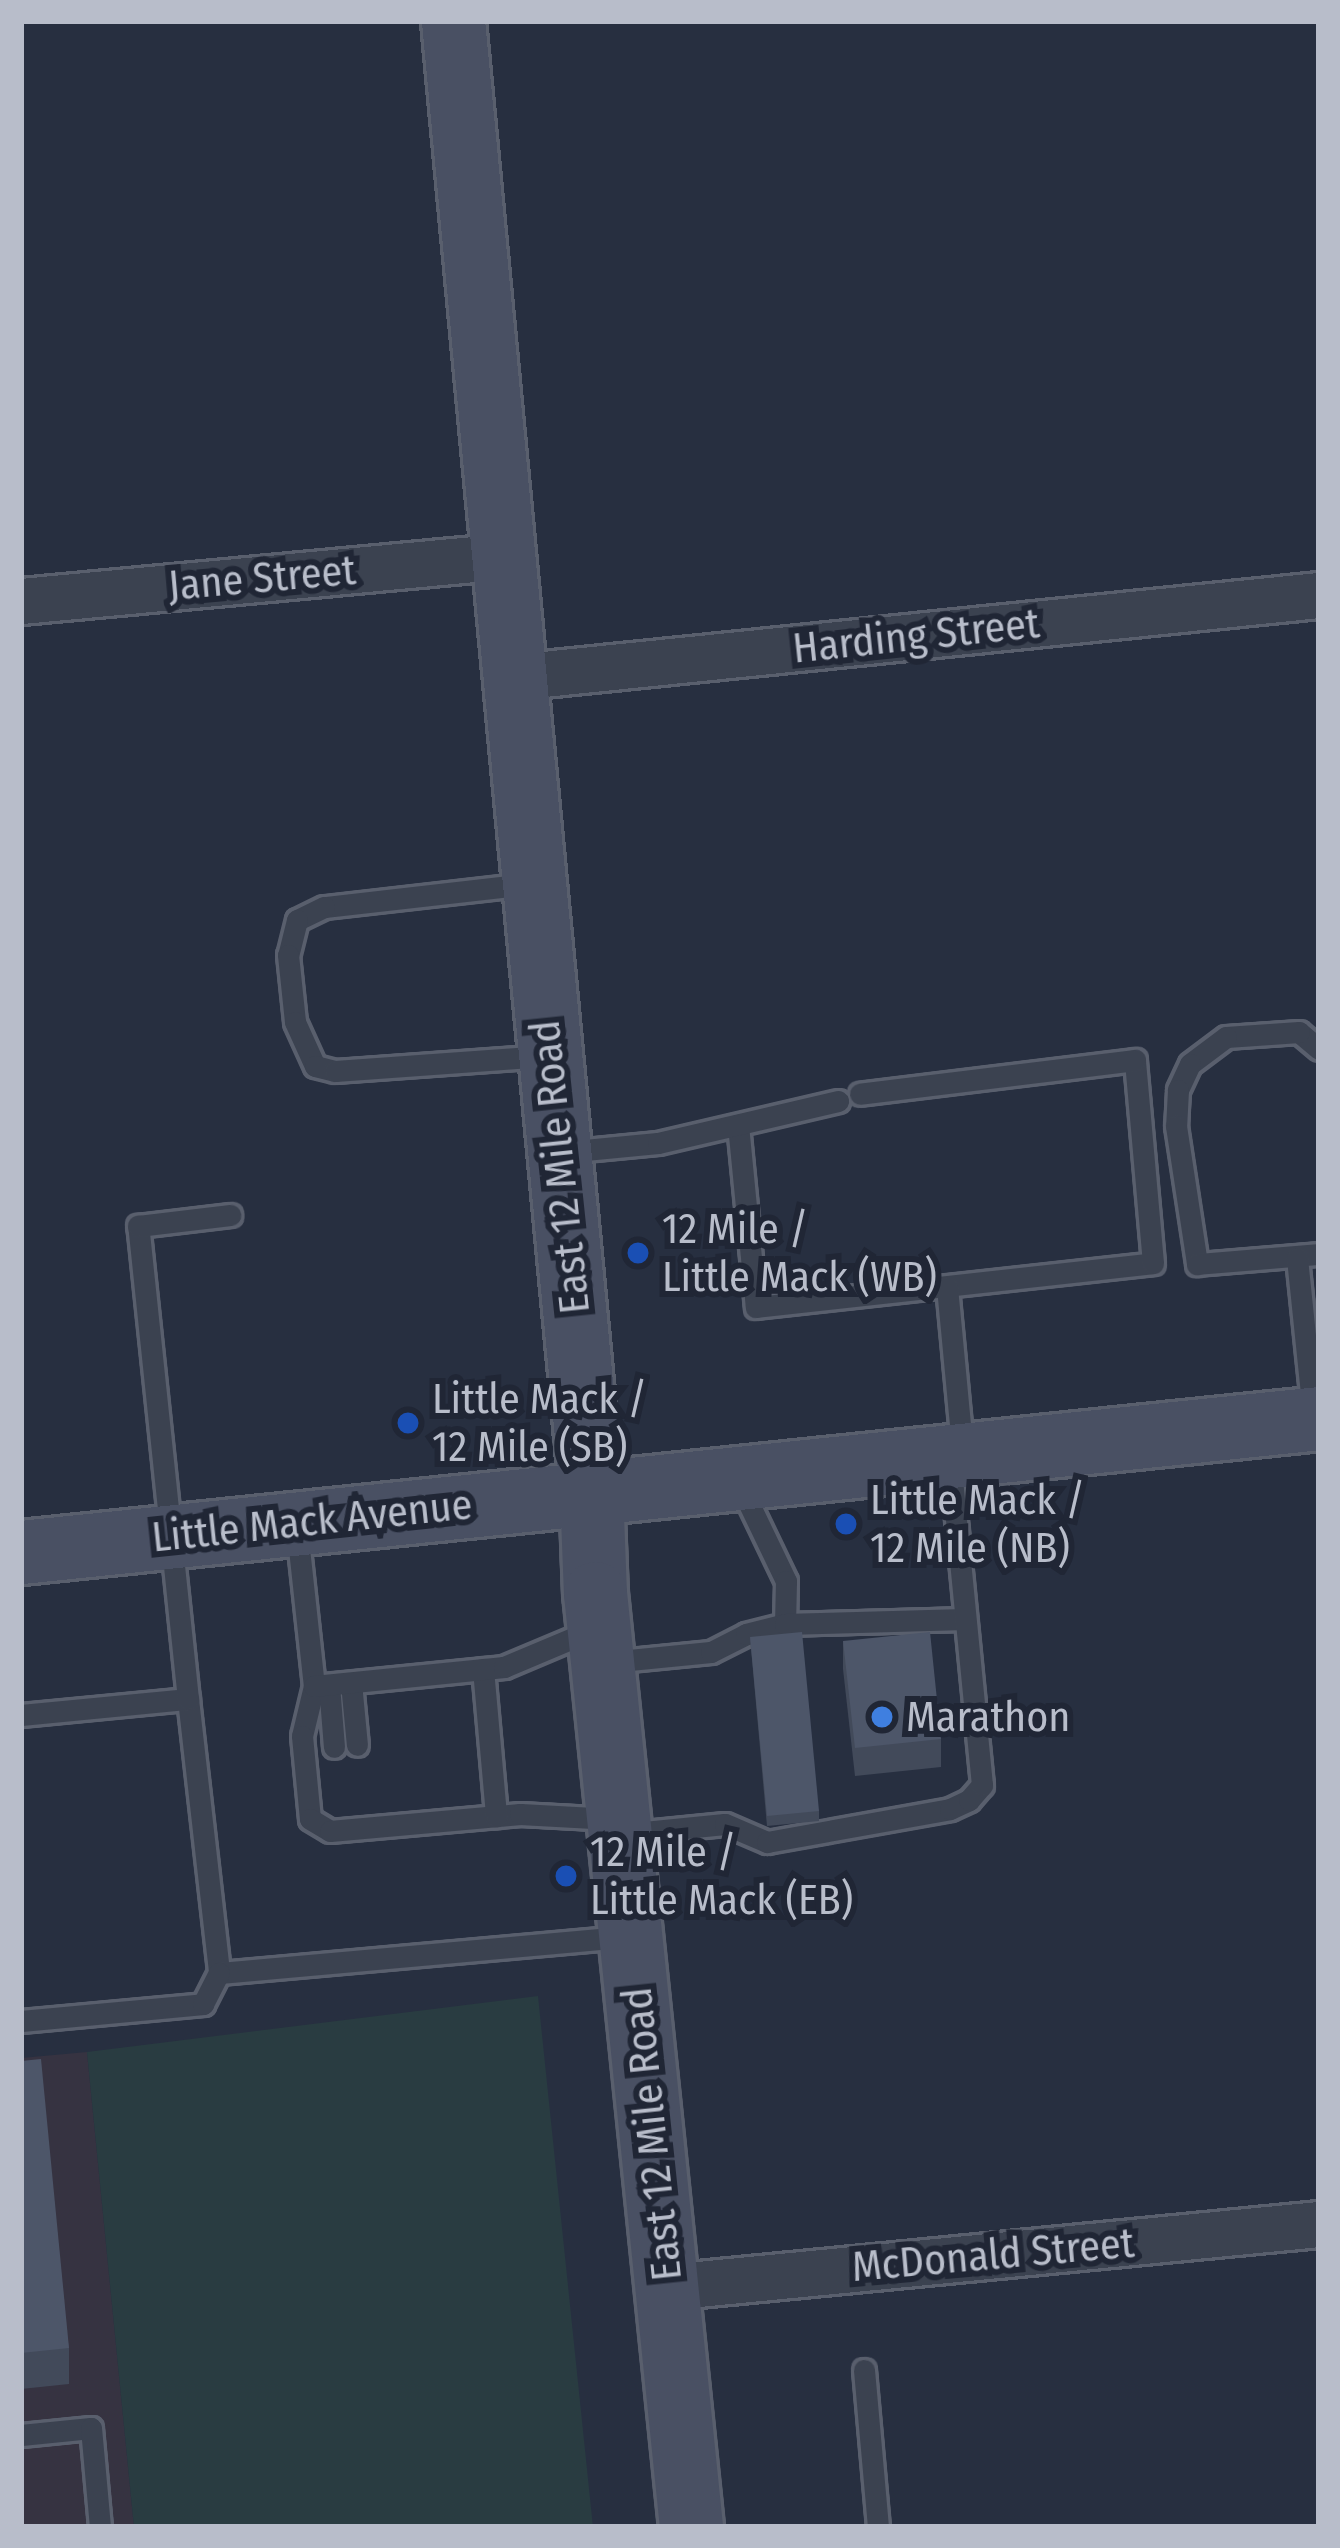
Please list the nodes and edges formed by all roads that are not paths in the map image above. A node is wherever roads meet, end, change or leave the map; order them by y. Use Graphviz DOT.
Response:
graph roads {
  1 [pos="453,21"];
  2 [pos="503,556"];
  3 [pos="1319,595"];
  4 [pos="21,601"];
  5 [pos="514,677"];
  6 [pos="534,884"];
  7 [pos="1319,1049"];
  8 [pos="548,1056"];
  9 [pos="860,1094"];
  10 [pos="838,1101"];
  11 [pos="738,1125"];
  12 [pos="558,1152"];
  13 [pos="230,1215"];
  14 [pos="1308,1256"];
  15 [pos="947,1287"];
  16 [pos="1316,1418"];
  17 [pos="956,1452"];
  18 [pos="736,1477"];
  19 [pos="591,1490"];
  20 [pos="296,1523"];
  21 [pos="169,1536"];
  22 [pos="21,1552"];
  23 [pos="965,1619"];
  24 [pos="785,1624"];
  25 [pos="600,1645"];
  26 [pos="483,1670"];
  27 [pos="331,1685"];
  28 [pos="188,1700"];
  29 [pos="21,1715"];
  30 [pos="345,1746"];
  31 [pos="364,1805"];
  32 [pos="339,1807"];
  33 [pos="496,1816"];
  34 [pos="380,1827"];
  35 [pos="619,1827"];
  36 [pos="352,1829"];
  37 [pos="632,1936"];
  38 [pos="218,1973"];
  39 [pos="21,2021"];
  40 [pos="1319,2224"];
  41 [pos="667,2287"];
  42 [pos="864,2370"];
  43 [pos="21,2435"];
  44 [pos="100,2527"];
  45 [pos="691,2527"];
  46 [pos="878,2527"];
  1 -- 2 [label="main road, East 12 Mile Road"];
  2 -- 4 [label="street, Jane Street"];
  2 -- 5 [label="main road, East 12 Mile Road"];
  3 -- 5 [label="street, Harding Street"];
  5 -- 6 [label="main road, East 12 Mile Road"];
  6 -- 8 [label="main road, East 12 Mile Road"];
  6 -- 8 [label="lane"];
  7 -- 14 [label="lane"];
  8 -- 12 [label="main road, East 12 Mile Road"];
  9 -- 15 [label="lane"];
  10 -- 11 [label="lane"];
  11 -- 12 [label="lane"];
  11 -- 15 [label="lane"];
  12 -- 19 [label="main road, East 12 Mile Road"];
  13 -- 21 [label="lane"];
  14 -- 16 [label="lane"];
  15 -- 17 [label="lane"];
  16 -- 17 [label="main road, Little Mack Avenue"];
  17 -- 18 [label="main road, Little Mack Avenue"];
  17 -- 23 [label="lane"];
  18 -- 19 [label="main road, Little Mack Avenue"];
  18 -- 24 [label="lane"];
  19 -- 20 [label="main road, Little Mack Avenue"];
  19 -- 25 [label="main road, East 12 Mile Road"];
  20 -- 21 [label="main road, Little Mack Avenue"];
  20 -- 27 [label="lane"];
  21 -- 22 [label="main road, Little Mack Avenue"];
  21 -- 28 [label="lane"];
  23 -- 24 [label="lane"];
  23 -- 35 [label="lane"];
  24 -- 25 [label="lane"];
  25 -- 26 [label="lane"];
  25 -- 35 [label="main road, East 12 Mile Road"];
  26 -- 27 [label="lane"];
  26 -- 33 [label="lane"];
  27 -- 30 [label="lane"];
  27 -- 36 [label="lane"];
  28 -- 29 [label="lane"];
  28 -- 38 [label="lane"];
  31 -- 34 [label="lane"];
  32 -- 36 [label="lane"];
  33 -- 34 [label="lane"];
  33 -- 35 [label="lane"];
  34 -- 36 [label="lane"];
  35 -- 37 [label="main road, East 12 Mile Road"];
  37 -- 38 [label="lane"];
  37 -- 41 [label="main road, East 12 Mile Road"];
  38 -- 39 [label="lane"];
  40 -- 41 [label="street, McDonald Street"];
  41 -- 45 [label="main road, East 12 Mile Road"];
  42 -- 46 [label="lane"];
  43 -- 44 [label="lane"];
}
